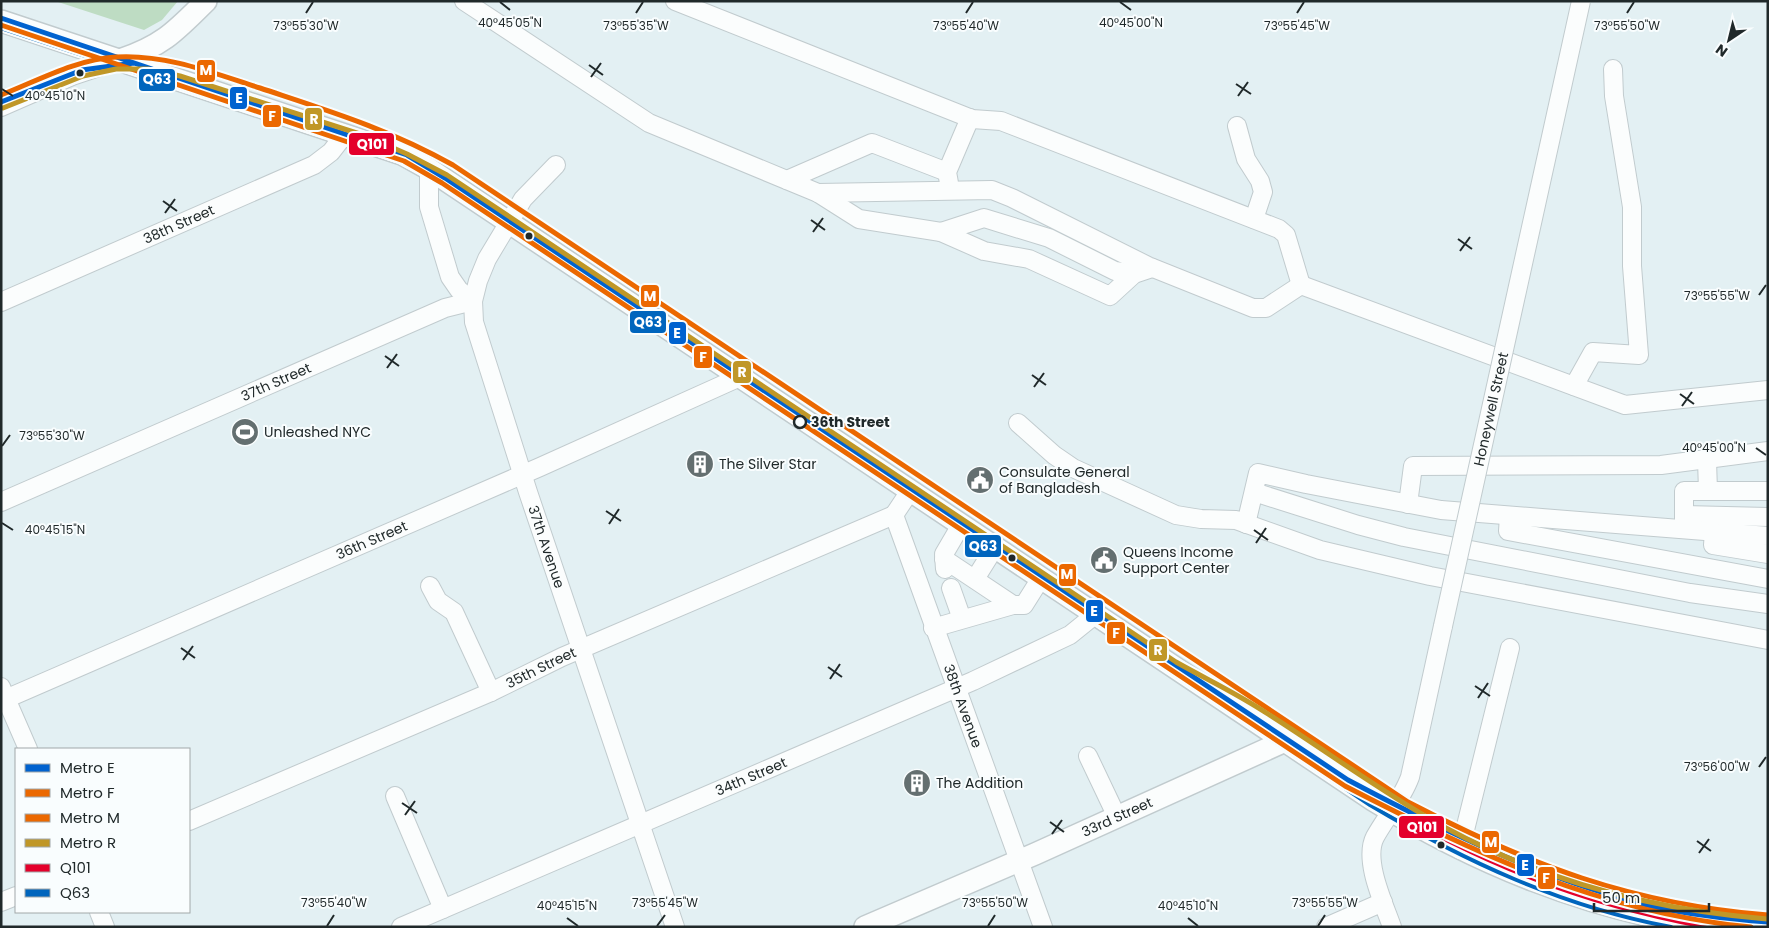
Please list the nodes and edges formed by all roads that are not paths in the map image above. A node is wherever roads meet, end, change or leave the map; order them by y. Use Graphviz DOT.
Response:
graph roads {
  1 [pos="206,1"];
  2 [pos="464,1"];
  3 [pos="676,1"];
  4 [pos="1580,1"];
  5 [pos="1,21"];
  6 [pos="120,60"];
  7 [pos="1612,70"];
  8 [pos="1,107"];
  9 [pos="970,118"];
  10 [pos="1237,126"];
  11 [pos="345,134"];
  12 [pos="556,165"];
  13 [pos="429,169"];
  14 [pos="947,172"];
  15 [pos="787,180"];
  16 [pos="951,191"];
  17 [pos="818,193"];
  18 [pos="1254,219"];
  19 [pos="509,222"];
  20 [pos="941,232"];
  21 [pos="1152,268"];
  22 [pos="1134,274"];
  23 [pos="1301,285"];
  24 [pos="473,301"];
  25 [pos="1,302"];
  26 [pos="740,377"];
  27 [pos="1574,386"];
  28 [pos="1768,390"];
  29 [pos="1018,423"];
  30 [pos="1768,451"];
  31 [pos="1707,460"];
  32 [pos="522,474"];
  33 [pos="910,491"];
  34 [pos="1708,491"];
  35 [pos="1768,491"];
  36 [pos="1254,492"];
  37 [pos="1,502"];
  38 [pos="1408,504"];
  39 [pos="894,515"];
  40 [pos="1509,516"];
  41 [pos="1768,517"];
  42 [pos="1684,522"];
  43 [pos="1246,524"];
  44 [pos="961,525"];
  45 [pos="1714,532"];
  46 [pos="1768,536"];
  47 [pos="995,547"];
  48 [pos="1768,554"];
  49 [pos="947,573"];
  50 [pos="1041,578"];
  51 [pos="975,579"];
  52 [pos="1768,579"];
  53 [pos="430,586"];
  54 [pos="1768,604"];
  55 [pos="1013,605"];
  56 [pos="1096,614"];
  57 [pos="962,619"];
  58 [pos="933,628"];
  59 [pos="1768,640"];
  60 [pos="1510,648"];
  61 [pos="581,649"];
  62 [pos="956,688"];
  63 [pos="491,692"];
  64 [pos="3,695"];
  65 [pos="1285,741"];
  66 [pos="28,748"];
  67 [pos="1088,756"];
  68 [pos="395,796"];
  69 [pos="1392,811"];
  70 [pos="1117,817"];
  71 [pos="190,821"];
  72 [pos="640,824"];
  73 [pos="1460,850"];
  74 [pos="1019,861"];
  75 [pos="15,896"];
  76 [pos="1,902"];
  77 [pos="1383,902"];
  78 [pos="443,908"];
  79 [pos="99,913"];
  80 [pos="105,927"];
  81 [pos="401,927"];
  82 [pos="675,927"];
  83 [pos="866,927"];
  84 [pos="1043,927"];
  85 [pos="1326,927"];
  86 [pos="1392,927"];
  87 [pos="1706,927"];
  1 -- 6 [label="main road"];
  2 -- 15 [label="street"];
  3 -- 9 [label="street"];
  4 -- 69 [label="street, Honeywell Street, bridge"];
  5 -- 6 [label="main road"];
  6 -- 8 [label="street"];
  6 -- 11 [label="main road"];
  7 -- 27 [label="street"];
  9 -- 14 [label="street"];
  9 -- 18 [label="street"];
  10 -- 18 [label="street"];
  11 -- 13 [label="main road"];
  11 -- 25 [label="street, 38th Street"];
  12 -- 19 [label="street"];
  13 -- 19 [label="main road"];
  13 -- 24 [label="street"];
  14 -- 15 [label="street"];
  14 -- 16 [label="street"];
  15 -- 17 [label="street"];
  16 -- 17 [label="street"];
  16 -- 21 [label="street"];
  17 -- 20 [label="street"];
  18 -- 23 [label="street"];
  19 -- 24 [label="street"];
  19 -- 26 [label="main road"];
  20 -- 22 [label="street"];
  20 -- 22 [label="street"];
  21 -- 22 [label="street"];
  21 -- 23 [label="street"];
  23 -- 27 [label="street"];
  24 -- 32 [label="street, 37th Avenue"];
  24 -- 37 [label="street, 37th Street"];
  26 -- 32 [label="street, 36th Street"];
  26 -- 33 [label="main road"];
  27 -- 28 [label="street"];
  29 -- 43 [label="street"];
  30 -- 31 [label="street"];
  31 -- 34 [label="street"];
  31 -- 38 [label="street"];
  32 -- 61 [label="street, 37th Avenue"];
  32 -- 64 [label="street, 36th Street"];
  33 -- 39 [label="street"];
  33 -- 44 [label="main road"];
  34 -- 35 [label="street"];
  34 -- 42 [label="street"];
  36 -- 38 [label="street"];
  36 -- 43 [label="street"];
  36 -- 54 [label="street"];
  38 -- 40 [label="street"];
  39 -- 58 [label="street, 38th Avenue"];
  39 -- 61 [label="street, 35th Street"];
  40 -- 42 [label="street"];
  40 -- 52 [label="street"];
  41 -- 42 [label="street"];
  42 -- 45 [label="street"];
  43 -- 59 [label="street"];
  44 -- 47 [label="main road"];
  44 -- 49 [label="street"];
  45 -- 46 [label="street"];
  45 -- 48 [label="street"];
  47 -- 50 [label="main road"];
  47 -- 51 [label="street"];
  49 -- 51 [label="street"];
  49 -- 57 [label="street"];
  50 -- 55 [label="street"];
  50 -- 56 [label="main road"];
  51 -- 55 [label="street"];
  53 -- 63 [label="street"];
  55 -- 57 [label="street"];
  56 -- 62 [label="street, 34th Street"];
  56 -- 65 [label="main road"];
  57 -- 58 [label="street"];
  58 -- 62 [label="street, 38th Avenue"];
  60 -- 73 [label="street"];
  61 -- 63 [label="street, 35th Street"];
  61 -- 72 [label="street, 37th Avenue"];
  62 -- 72 [label="street, 34th Street"];
  62 -- 74 [label="street, 38th Avenue"];
  63 -- 71 [label="street, 35th Street"];
  64 -- 66 [label="street"];
  65 -- 69 [label="main road"];
  65 -- 70 [label="main road, 33rd Street"];
  67 -- 70 [label="street"];
  68 -- 78 [label="street"];
  69 -- 73 [label="main road"];
  69 -- 77 [label="street, Honeywell Street"];
  70 -- 74 [label="main road, 33rd Street"];
  72 -- 78 [label="street, 34th Street"];
  72 -- 82 [label="street, 37th Avenue"];
  73 -- 87 [label="main road"];
  74 -- 83 [label="main road, 33rd Street"];
  74 -- 84 [label="street, 38th Avenue"];
  75 -- 76 [label="street"];
  77 -- 85 [label="street"];
  77 -- 86 [label="street, Honeywell Street"];
  78 -- 81 [label="street, 34th Street"];
  79 -- 80 [label="street"];
}
